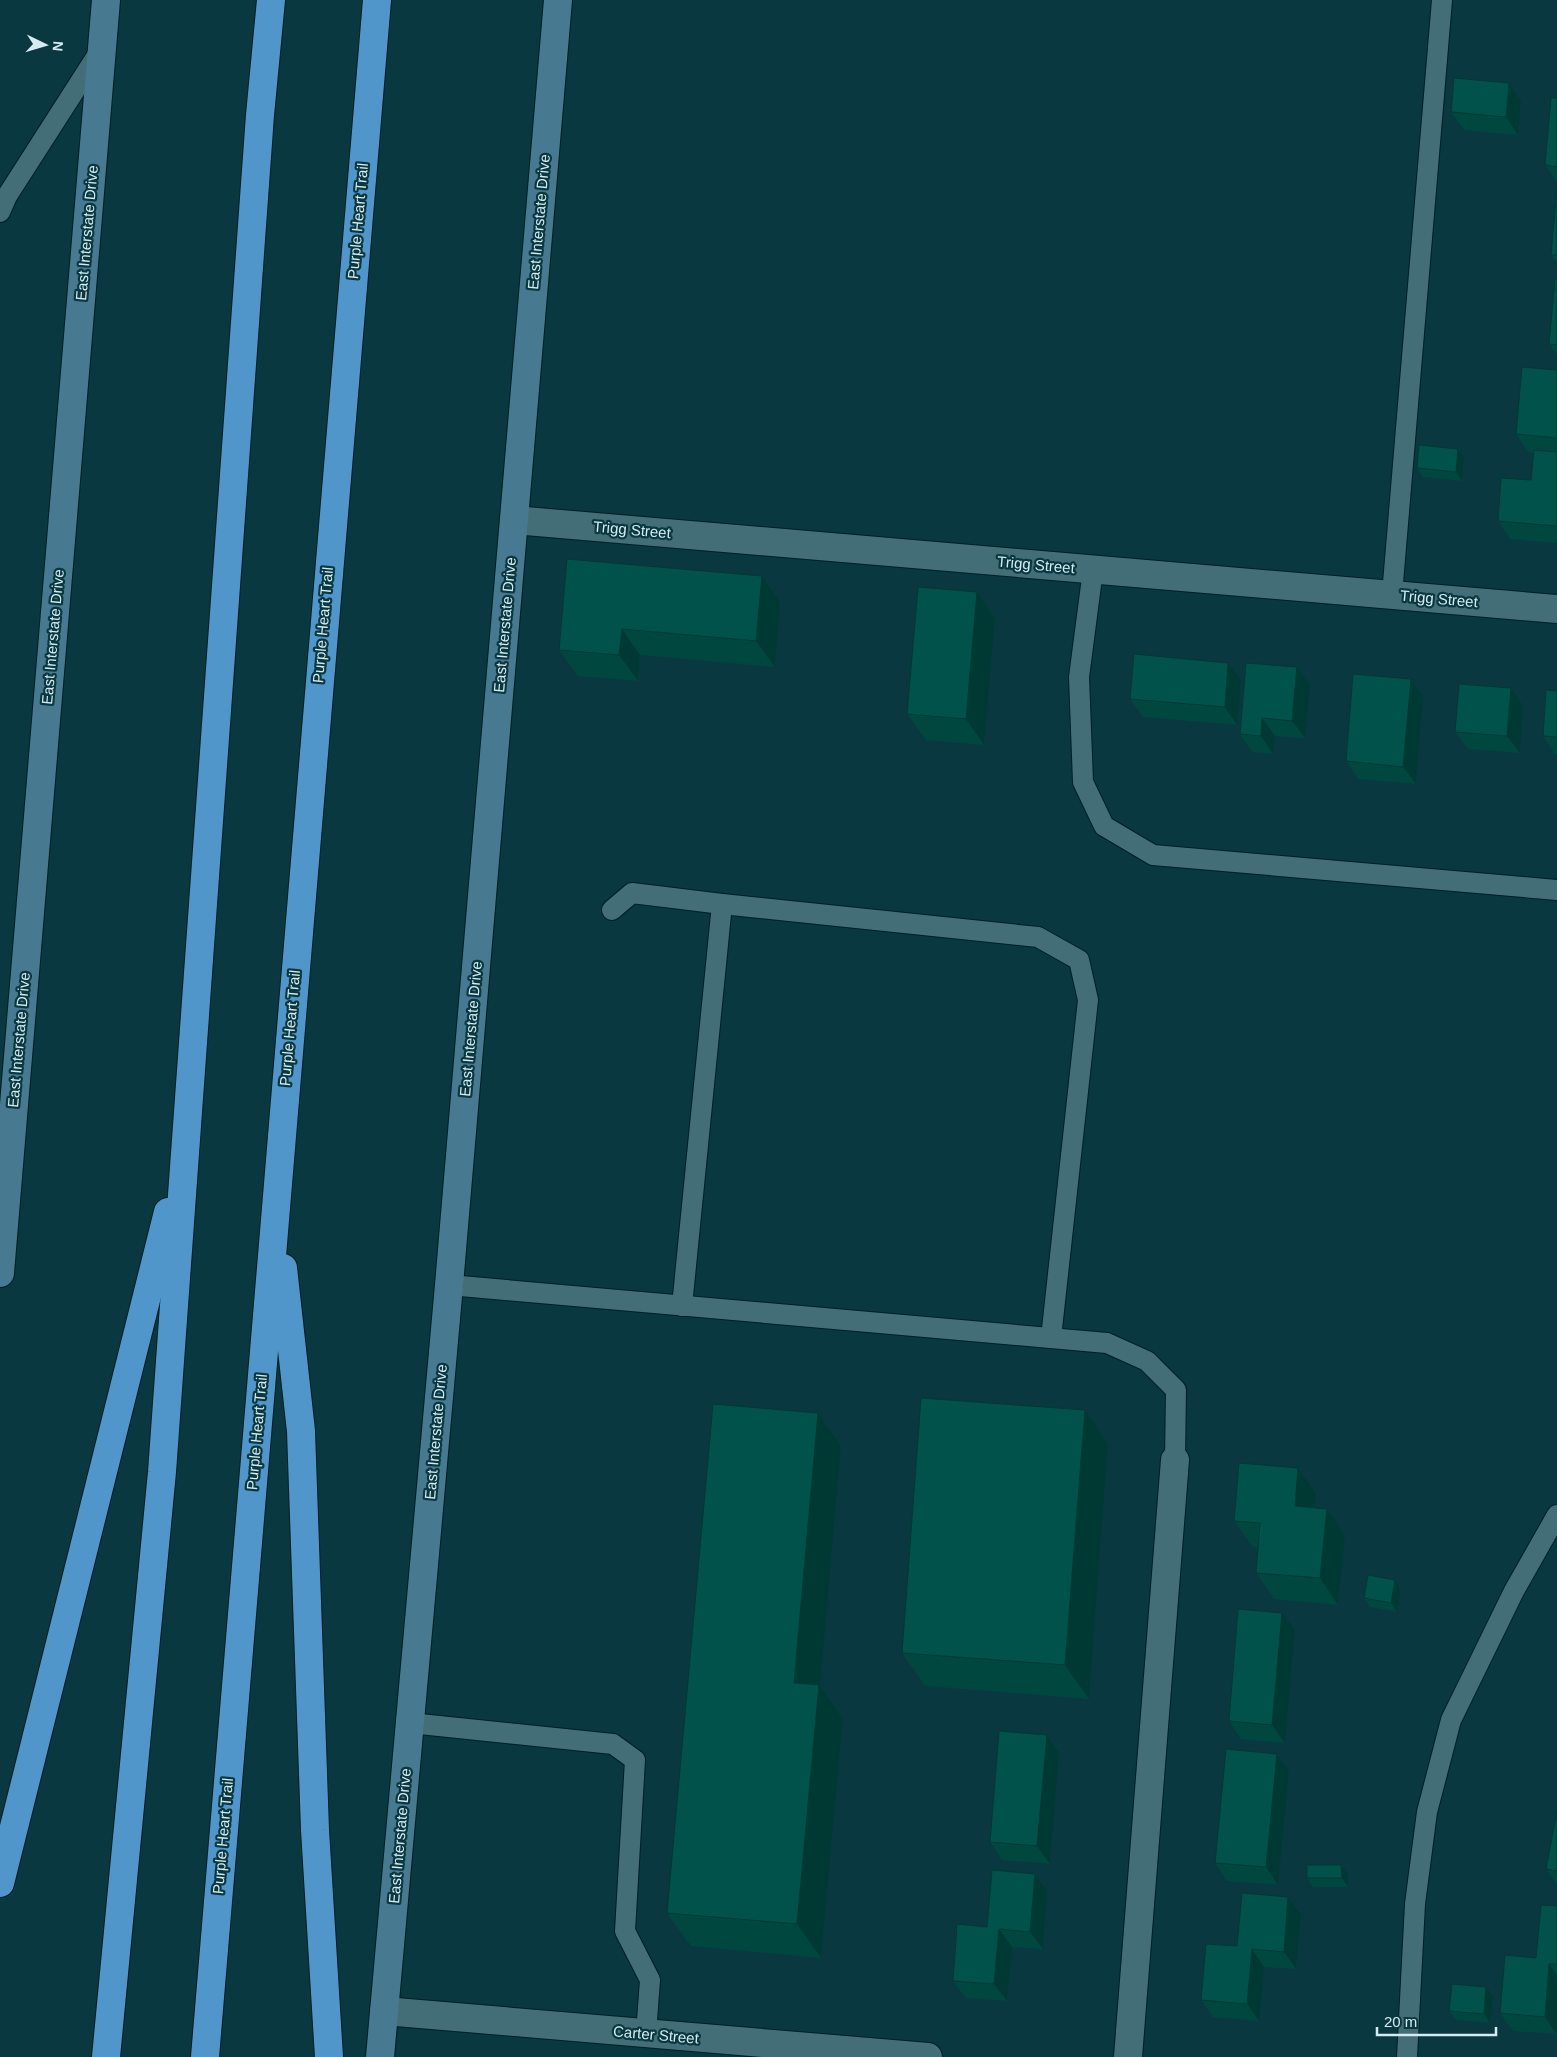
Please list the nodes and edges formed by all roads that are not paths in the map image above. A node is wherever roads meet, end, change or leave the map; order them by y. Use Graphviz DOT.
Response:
graph roads {
  1 [pos="106,0"];
  2 [pos="271,0"];
  3 [pos="377,0"];
  4 [pos="558,0"];
  5 [pos="1442,0"];
  6 [pos="102,47"];
  7 [pos="0,212"];
  8 [pos="514,520"];
  9 [pos="1092,570"];
  10 [pos="1392,595"];
  11 [pos="1557,609"];
  12 [pos="1557,890"];
  13 [pos="722,904"];
  14 [pos="612,910"];
  15 [pos="186,1143"];
  16 [pos="276,1204"];
  17 [pos="0,1273"];
  18 [pos="449,1285"];
  19 [pos="682,1306"];
  20 [pos="1051,1338"];
  21 [pos="1175,1460"];
  22 [pos="1557,1515"];
  23 [pos="410,1723"];
  24 [pos="0,1884"];
  25 [pos="384,2011"];
  26 [pos="646,2034"];
  27 [pos="106,2057"];
  28 [pos="205,2057"];
  29 [pos="329,2057"];
  30 [pos="380,2057"];
  31 [pos="928,2057"];
  32 [pos="1128,2057"];
  33 [pos="1407,2057"];
  1 -- 6 [label="main road, East Interstate Drive"];
  2 -- 15 [label="highway"];
  3 -- 16 [label="highway, Purple Heart Trail"];
  4 -- 8 [label="main road, East Interstate Drive"];
  5 -- 10 [label="lane"];
  6 -- 7 [label="lane"];
  6 -- 17 [label="main road, East Interstate Drive"];
  8 -- 9 [label="street, Trigg Street"];
  8 -- 18 [label="main road, East Interstate Drive"];
  9 -- 10 [label="street, Trigg Street"];
  9 -- 12 [label="lane"];
  10 -- 11 [label="street, Trigg Street"];
  13 -- 14 [label="lane"];
  13 -- 19 [label="lane"];
  13 -- 20 [label="lane"];
  15 -- 24 [label="highway"];
  15 -- 27 [label="highway"];
  16 -- 28 [label="highway, Purple Heart Trail"];
  16 -- 29 [label="highway"];
  18 -- 19 [label="lane"];
  18 -- 23 [label="main road, East Interstate Drive"];
  19 -- 20 [label="lane"];
  20 -- 21 [label="lane"];
  21 -- 32 [label="street"];
  22 -- 33 [label="lane"];
  23 -- 25 [label="main road, East Interstate Drive"];
  23 -- 26 [label="lane"];
  25 -- 26 [label="street, Carter Street"];
  25 -- 30 [label="main road, East Interstate Drive"];
  26 -- 31 [label="street, Carter Street"];
}
